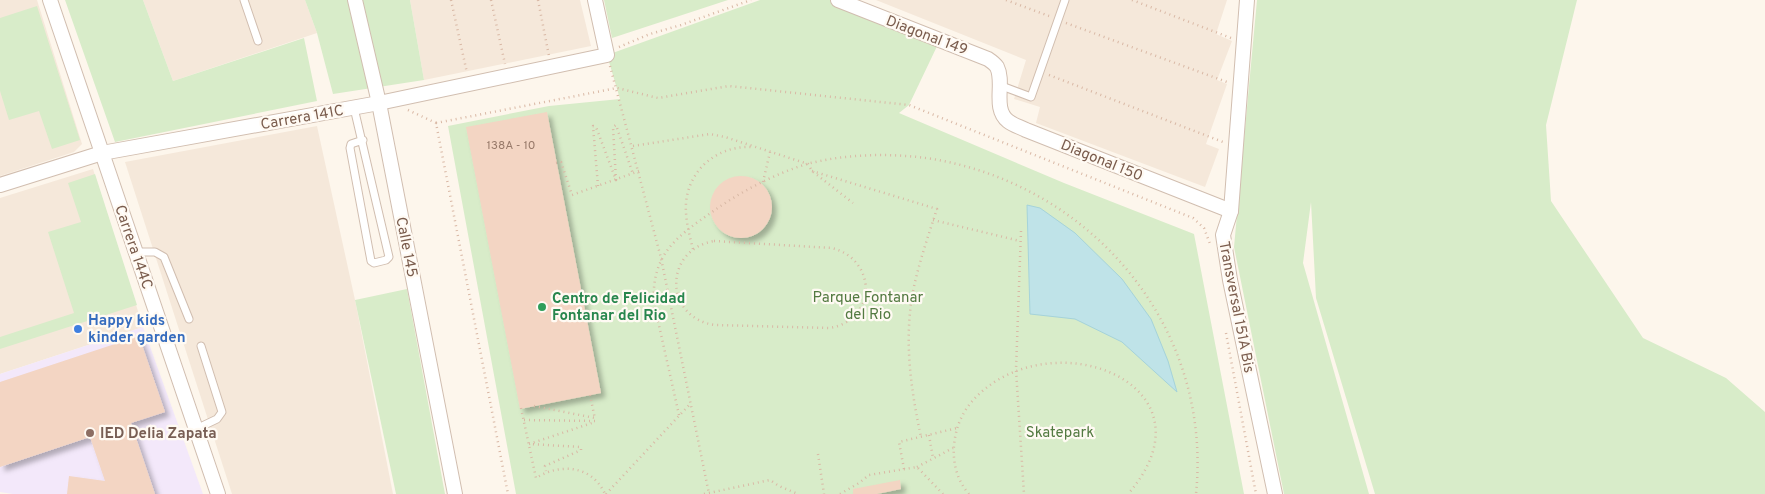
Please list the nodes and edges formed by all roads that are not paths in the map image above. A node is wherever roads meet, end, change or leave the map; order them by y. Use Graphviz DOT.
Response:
graph roads {
  1 [pos="50,0"];
  2 [pos="244,0"];
  3 [pos="355,0"];
  4 [pos="595,0"];
  5 [pos="838,0"];
  6 [pos="1065,0"];
  7 [pos="1248,0"];
  8 [pos="258,41"];
  9 [pos="999,85"];
  10 [pos="384,102"];
  11 [pos="354,108"];
  12 [pos="363,140"];
  13 [pos="102,153"];
  14 [pos="0,185"];
  15 [pos="1231,211"];
  16 [pos="136,252"];
  17 [pos="189,318"];
  18 [pos="202,346"];
  19 [pos="196,429"];
  20 [pos="218,494"];
  21 [pos="455,494"];
  22 [pos="1275,494"];
  1 -- 13 [label="street, Carrera 144C"];
  2 -- 8 [label="lane"];
  3 -- 10 [label="street, Calle 145"];
  4 -- 10 [label="street, Carrera 141C"];
  5 -- 9 [label="street, Diagonal 149"];
  6 -- 9 [label="lane"];
  7 -- 15 [label="street, Transversal 151A Bis"];
  9 -- 15 [label="street, Diagonal 150"];
  10 -- 11 [label="street, Carrera 141C"];
  10 -- 21 [label="street, Calle 145"];
  11 -- 12 [label="lane"];
  11 -- 13 [label="street, Carrera 141C"];
  12 -- 12 [label="lane"];
  13 -- 14 [label="street, Carrera 141C"];
  13 -- 16 [label="street, Carrera 144C"];
  15 -- 22 [label="street, Transversal 151A Bis"];
  16 -- 17 [label="lane"];
  16 -- 19 [label="street, Carrera 144C"];
  18 -- 19 [label="lane"];
  19 -- 20 [label="street, Carrera 144C"];
}
